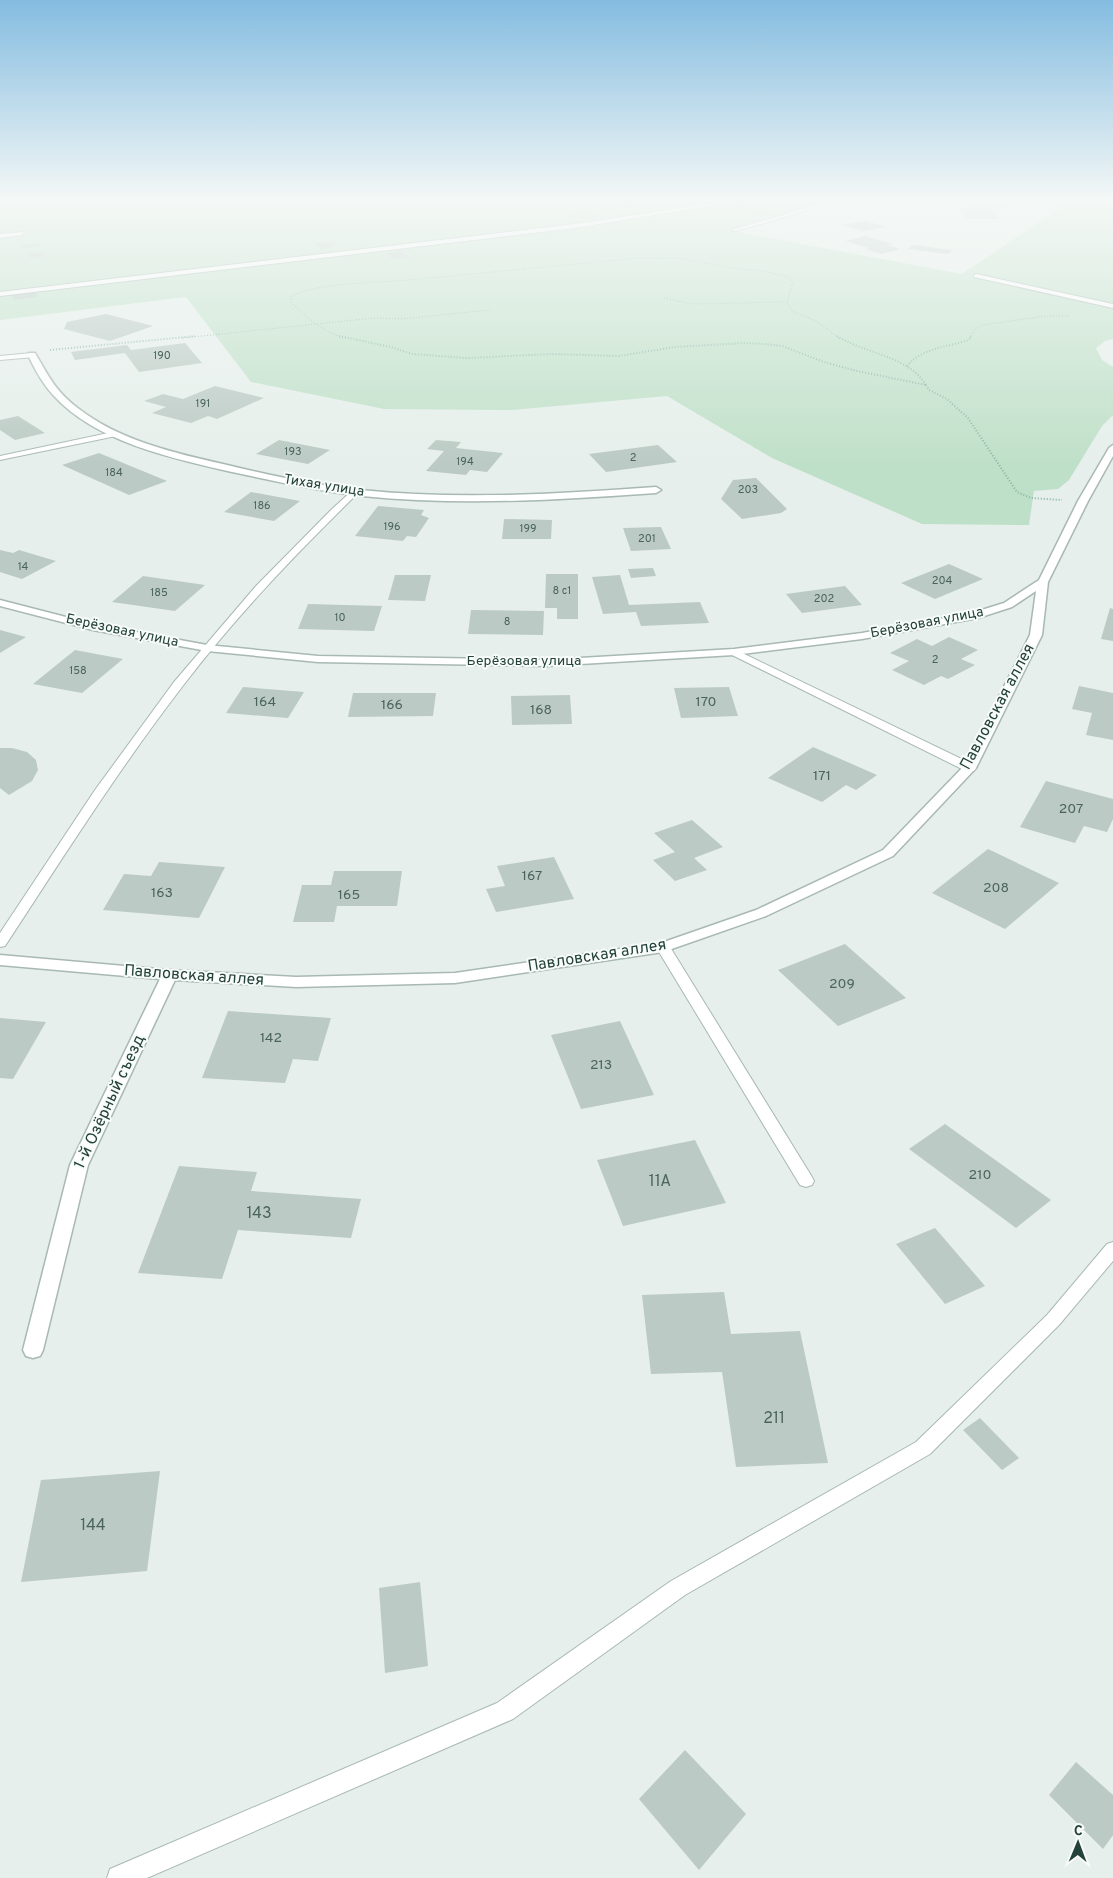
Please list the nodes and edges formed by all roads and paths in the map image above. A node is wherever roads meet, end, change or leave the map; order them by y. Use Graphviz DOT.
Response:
graph roads {
  1 [pos="46,289"];
  2 [pos="313,289"];
  3 [pos="790,289"];
  4 [pos="1034,289"];
  5 [pos="0,294"];
  6 [pos="664,298"];
  7 [pos="787,302"];
  8 [pos="1113,306"];
  9 [pos="489,310"];
  10 [pos="1070,316"];
  11 [pos="318,325"];
  12 [pos="32,355"];
  13 [pos="0,358"];
  14 [pos="907,366"];
  15 [pos="926,385"];
  16 [pos="113,434"];
  17 [pos="1113,448"];
  18 [pos="0,458"];
  19 [pos="656,490"];
  20 [pos="354,492"];
  21 [pos="1083,501"];
  22 [pos="1043,582"];
  23 [pos="0,603"];
  24 [pos="207,648"];
  25 [pos="734,652"];
  26 [pos="970,768"];
  27 [pos="0,943"];
  28 [pos="663,947"];
  29 [pos="0,960"];
  30 [pos="170,975"];
  31 [pos="806,1181"];
  32 [pos="1113,1248"];
  33 [pos="33,1350"];
  34 [pos="119,1878"];
  1 -- 5 [label="lane"];
  2 -- 11 [label="path"];
  3 -- 7 [label="path"];
  4 -- 8 [label="lane"];
  6 -- 7 [label="path"];
  7 -- 14 [label="path"];
  9 -- 11 [label="path"];
  10 -- 14 [label="path"];
  11 -- 12 [label="path"];
  11 -- 15 [label="path"];
  12 -- 13 [label="lane"];
  12 -- 16 [label="street, Тихая улица"];
  14 -- 15 [label="path"];
  15 -- 21 [label="path"];
  16 -- 18 [label="lane"];
  16 -- 20 [label="street, Тихая улица"];
  17 -- 21 [label="street"];
  19 -- 20 [label="street, Тихая улица"];
  20 -- 24 [label="lane"];
  21 -- 22 [label="street"];
  22 -- 25 [label="street, Берёзовая улица"];
  22 -- 26 [label="street, Павловская аллея"];
  23 -- 24 [label="street, Берёзовая улица"];
  24 -- 25 [label="street, Берёзовая улица"];
  24 -- 27 [label="lane"];
  25 -- 26 [label="lane"];
  26 -- 28 [label="street, Павловская аллея"];
  28 -- 30 [label="street, Павловская аллея"];
  28 -- 31 [label="lane"];
  29 -- 30 [label="street, Павловская аллея"];
  30 -- 33 [label="street, 1-й Озёрный съезд"];
  32 -- 34 [label="lane"];
}
